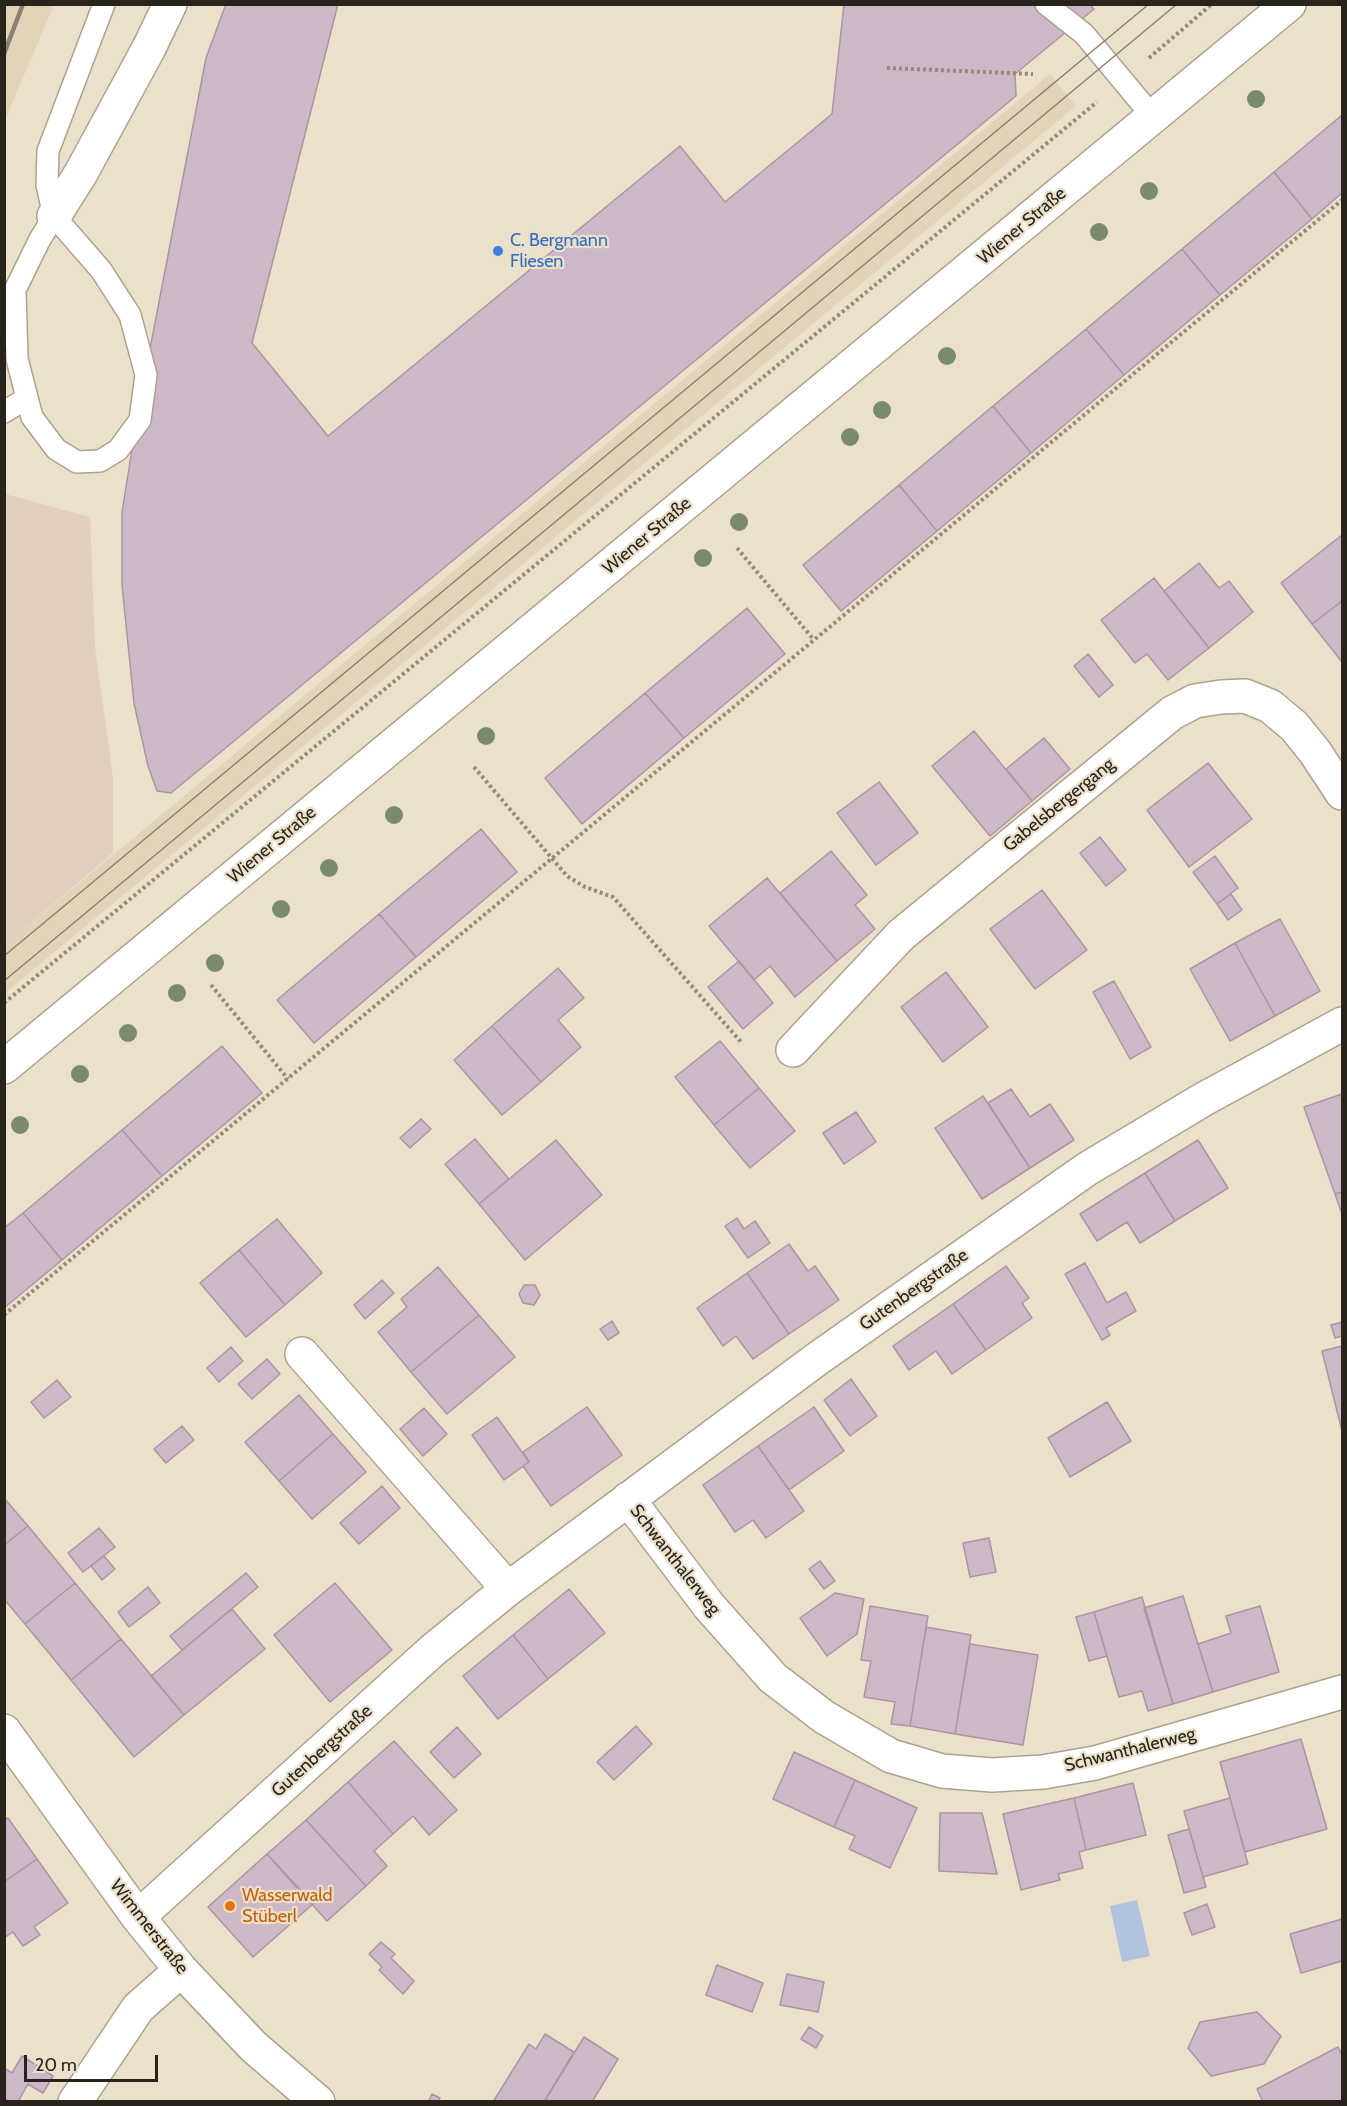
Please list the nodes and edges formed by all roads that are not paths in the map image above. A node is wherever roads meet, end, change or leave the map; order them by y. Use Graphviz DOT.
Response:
graph roads {
  1 [pos="104,4"];
  2 [pos="170,4"];
  3 [pos="1046,4"];
  4 [pos="1289,4"];
  5 [pos="1154,117"];
  6 [pos="54,216"];
  7 [pos="27,398"];
  8 [pos="4,412"];
  9 [pos="1342,793"];
  10 [pos="1342,1024"];
  11 [pos="793,1050"];
  12 [pos="4,1067"];
  13 [pos="302,1353"];
  14 [pos="628,1499"];
  15 [pos="508,1589"];
  16 [pos="1342,1692"];
  17 [pos="4,1731"];
  18 [pos="14,1765"];
  19 [pos="138,1917"];
  20 [pos="180,1970"];
  21 [pos="75,2102"];
  22 [pos="318,2102"];
  1 -- 6 [label="lane"];
  2 -- 6 [label="street"];
  3 -- 5 [label="lane"];
  4 -- 5 [label="street, Wiener Straße"];
  5 -- 12 [label="street, Wiener Straße"];
  6 -- 7 [label="lane"];
  6 -- 7 [label="lane"];
  7 -- 8 [label="lane"];
  9 -- 11 [label="street, Gabelsbergergang"];
  10 -- 14 [label="street, Gutenbergstraße"];
  13 -- 15 [label="street"];
  14 -- 15 [label="street, Gutenbergstraße"];
  14 -- 16 [label="street, Schwanthalerweg"];
  15 -- 19 [label="street, Gutenbergstraße"];
  17 -- 18 [label="street, Wimmerstraße"];
  18 -- 19 [label="street, Wimmerstraße"];
  19 -- 20 [label="street, Wimmerstraße"];
  20 -- 21 [label="street"];
  20 -- 22 [label="street, Wimmerstraße"];
}
